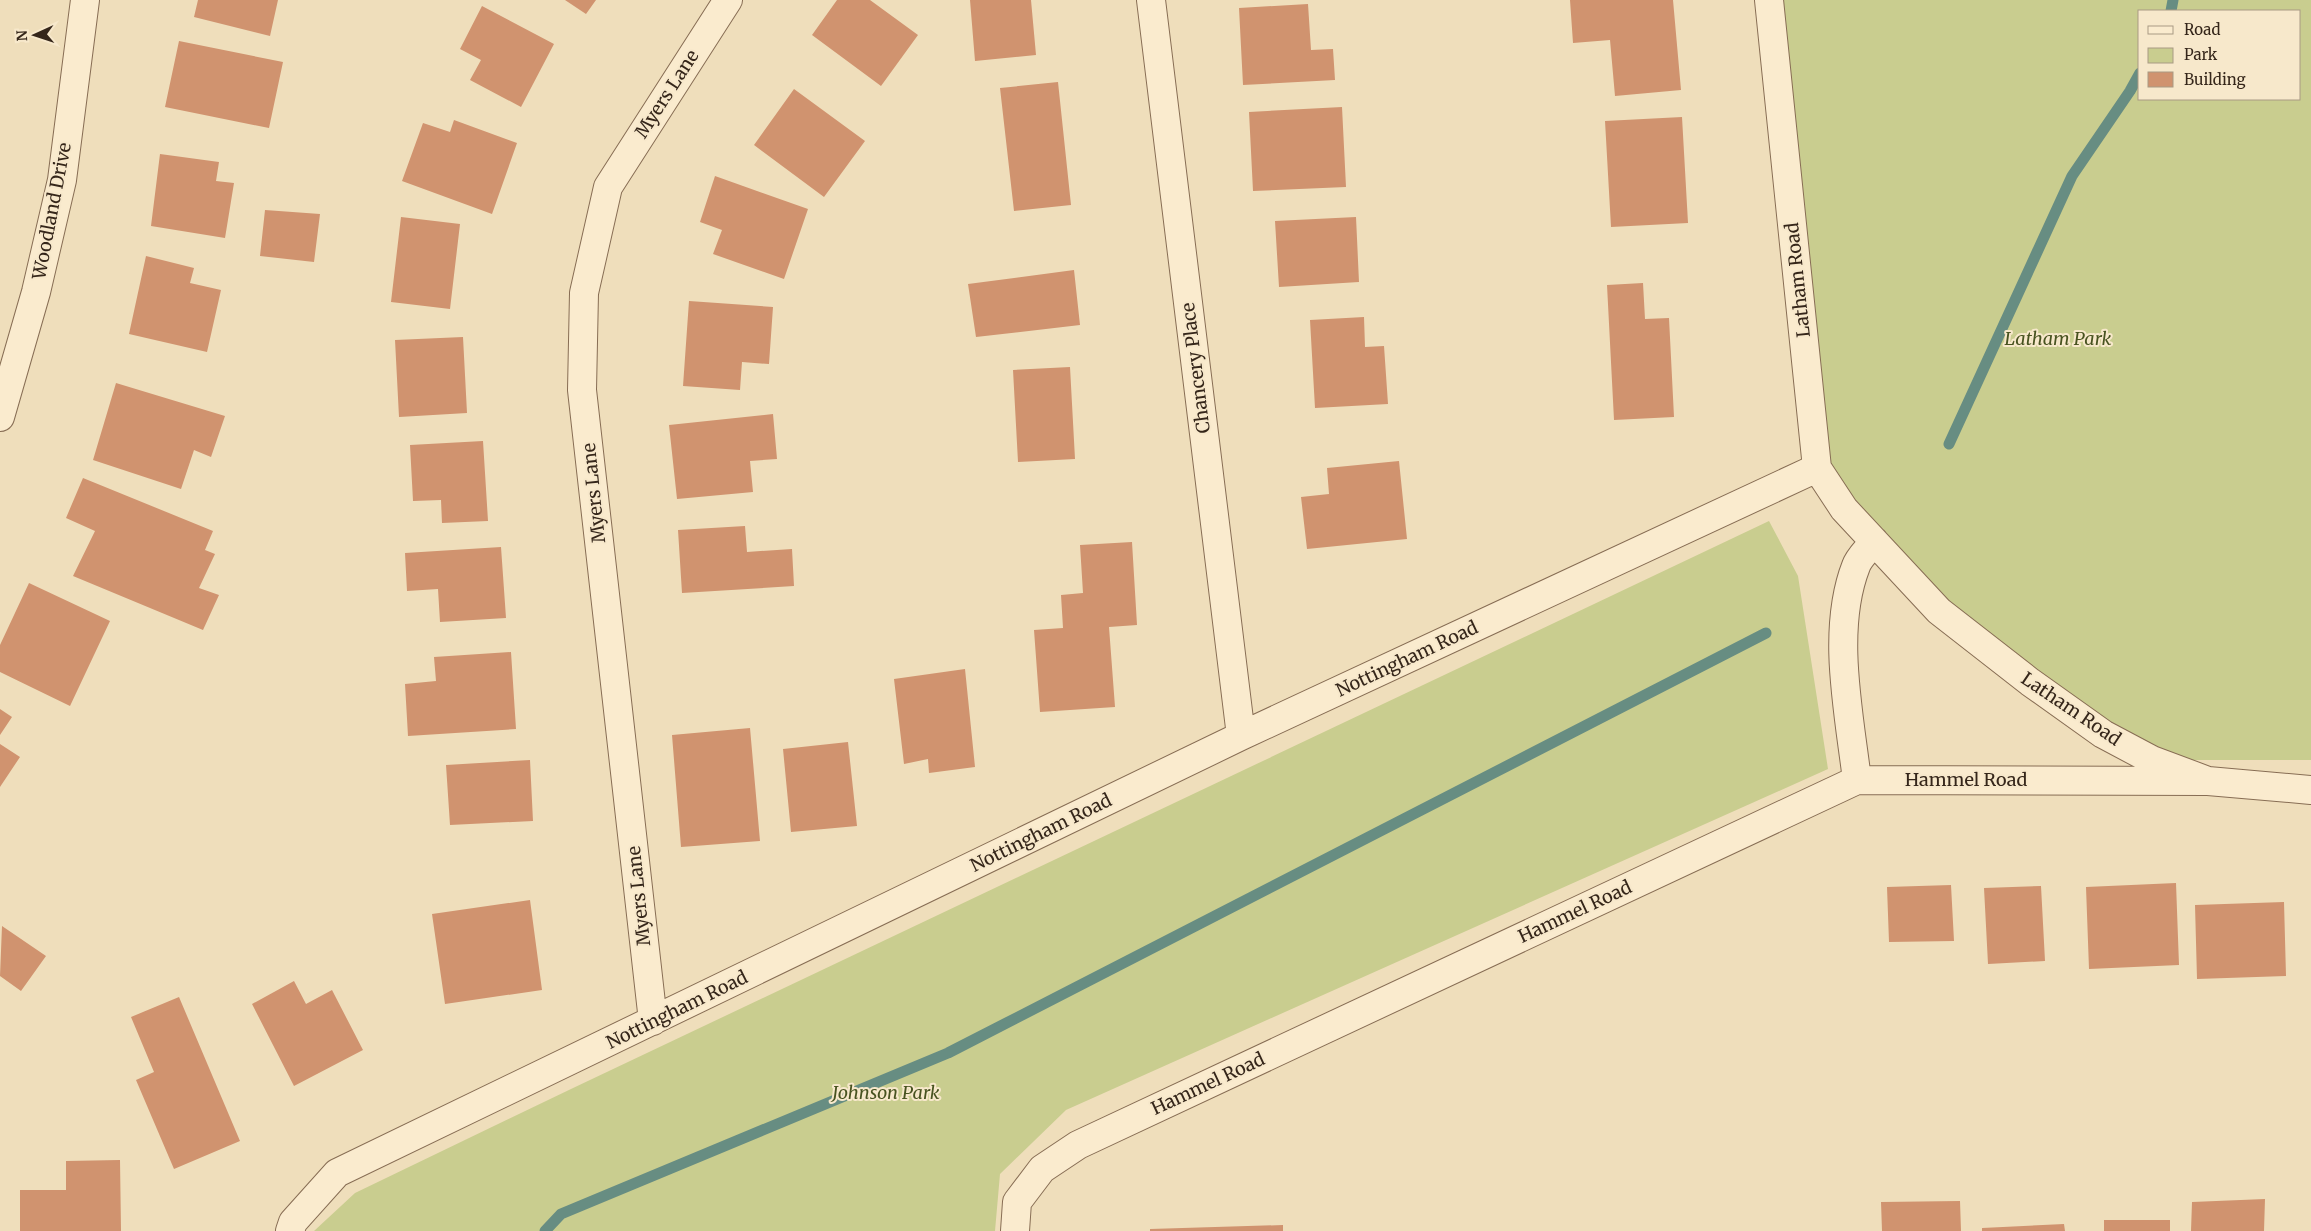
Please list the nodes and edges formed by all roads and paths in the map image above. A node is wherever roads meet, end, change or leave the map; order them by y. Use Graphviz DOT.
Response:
graph roads {
  1 [pos="85,0"];
  2 [pos="728,0"];
  3 [pos="1151,0"];
  4 [pos="1770,0"];
  5 [pos="0,417"];
  6 [pos="1817,468"];
  7 [pos="1874,541"];
  8 [pos="1240,736"];
  9 [pos="1857,780"];
  10 [pos="2208,781"];
  11 [pos="2311,790"];
  12 [pos="653,1021"];
  13 [pos="290,1231"];
  14 [pos="1015,1231"];
  1 -- 5 [label="street, Woodland Drive"];
  2 -- 12 [label="street, Myers Lane"];
  3 -- 8 [label="street, Chancery Place"];
  4 -- 6 [label="street, Latham Road"];
  6 -- 7 [label="street, Latham Road"];
  6 -- 8 [label="street, Nottingham Road"];
  7 -- 9 [label="street"];
  7 -- 10 [label="street, Latham Road"];
  8 -- 12 [label="street, Nottingham Road"];
  9 -- 10 [label="street, Hammel Road"];
  9 -- 14 [label="street, Hammel Road"];
  10 -- 11 [label="street, Latham Road"];
  12 -- 13 [label="street, Nottingham Road"];
}
